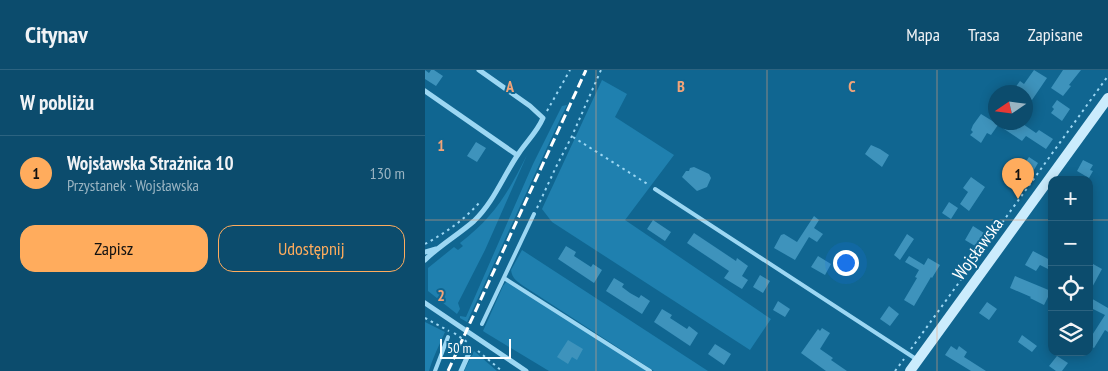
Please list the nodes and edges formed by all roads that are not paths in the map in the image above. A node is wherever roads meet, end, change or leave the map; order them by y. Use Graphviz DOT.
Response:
graph roads {
  1 [pos="479,70"];
  2 [pos="425,91"];
  3 [pos="1108,98"];
  4 [pos="517,155"];
  5 [pos="655,189"];
  6 [pos="534,214"];
  7 [pos="437,248"];
  8 [pos="425,252"];
  9 [pos="425,260"];
  10 [pos="504,278"];
  11 [pos="425,303"];
  12 [pos="482,324"];
  13 [pos="448,337"];
  14 [pos="470,351"];
  15 [pos="918,360"];
  16 [pos="435,371"];
  17 [pos="461,371"];
  18 [pos="526,371"];
  19 [pos="650,371"];
  20 [pos="911,371"];
  1 -- 4 [label="street"];
  2 -- 4 [label="street"];
  3 -- 15 [label="street, Wojsławska"];
  4 -- 7 [label="street"];
  5 -- 15 [label="lane"];
  6 -- 10 [label="lane"];
  7 -- 8 [label="street"];
  7 -- 9 [label="street"];
  10 -- 12 [label="lane"];
  10 -- 19 [label="lane"];
  11 -- 18 [label="street"];
  13 -- 16 [label="lane"];
  14 -- 17 [label="street"];
  15 -- 20 [label="street, Wojsławska"];
}
